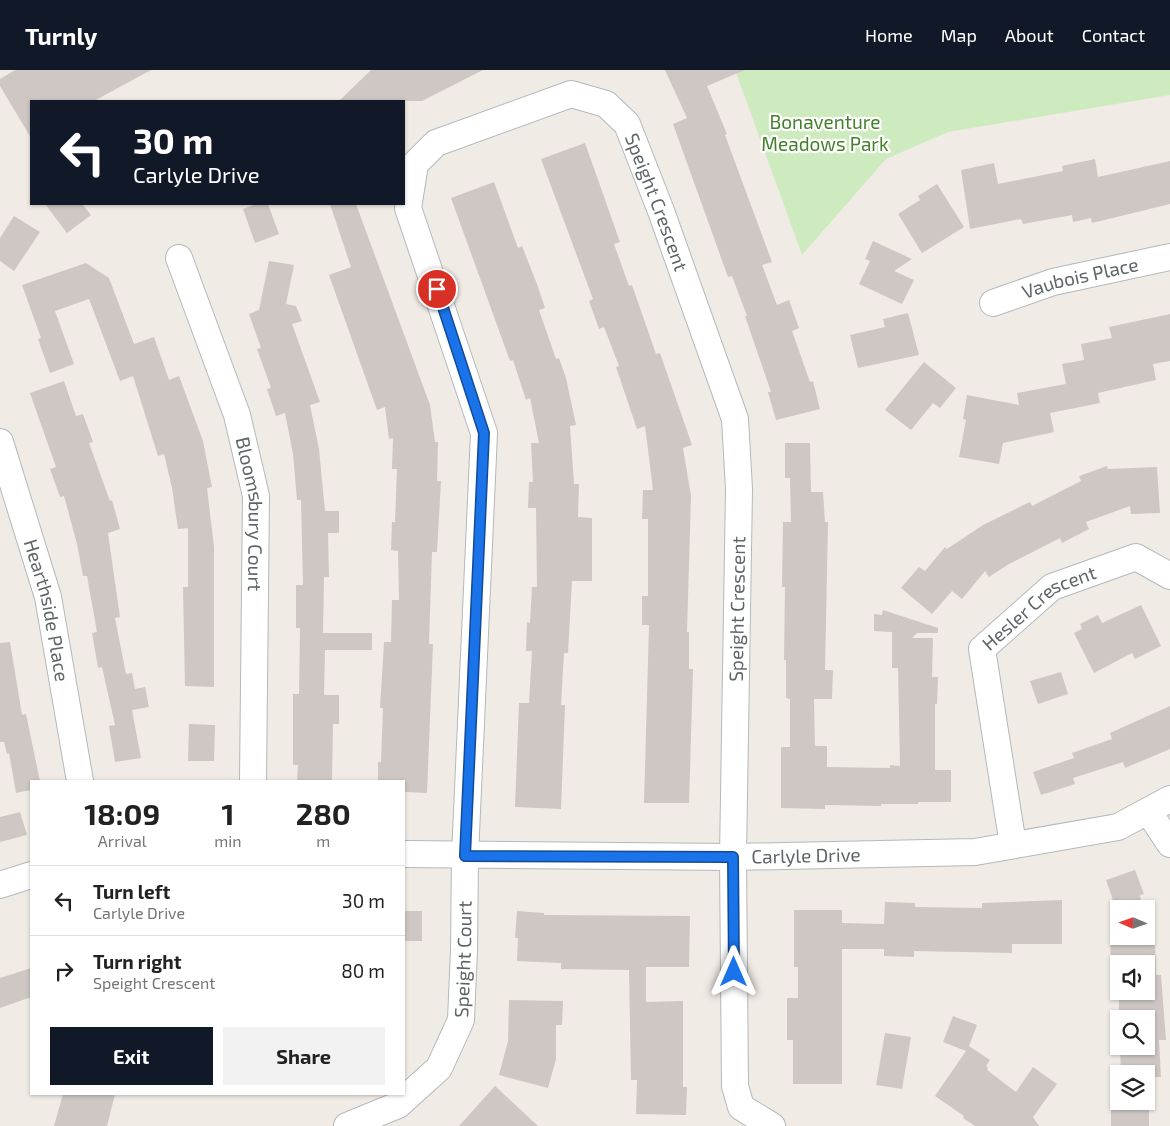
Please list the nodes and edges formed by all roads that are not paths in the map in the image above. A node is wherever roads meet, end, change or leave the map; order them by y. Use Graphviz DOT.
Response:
graph roads {
  1 [pos="1170,257"];
  2 [pos="179,258"];
  3 [pos="993,303"];
  4 [pos="0,442"];
  5 [pos="1170,576"];
  6 [pos="80,780"];
  7 [pos="252,780"];
  8 [pos="1159,805"];
  9 [pos="1170,844"];
  10 [pos="1013,845"];
  11 [pos="405,854"];
  12 [pos="465,856"];
  13 [pos="733,857"];
  14 [pos="30,875"];
  15 [pos="0,885"];
  16 [pos="348,1126"];
  17 [pos="772,1126"];
  1 -- 3 [label="street, Vaubois Place"];
  2 -- 7 [label="street, Bloomsbury Court"];
  4 -- 6 [label="street, Hearthside Place"];
  5 -- 10 [label="street, Hesler Crescent"];
  8 -- 9 [label="street"];
  8 -- 10 [label="street, Carlyle Drive"];
  10 -- 13 [label="street, Carlyle Drive"];
  11 -- 12 [label="street, Carlyle Drive"];
  12 -- 13 [label="street, Carlyle Drive"];
  12 -- 13 [label="street, Speight Crescent"];
  12 -- 16 [label="street, Speight Court"];
  13 -- 17 [label="street, Speight Crescent"];
  14 -- 15 [label="street"];
}
